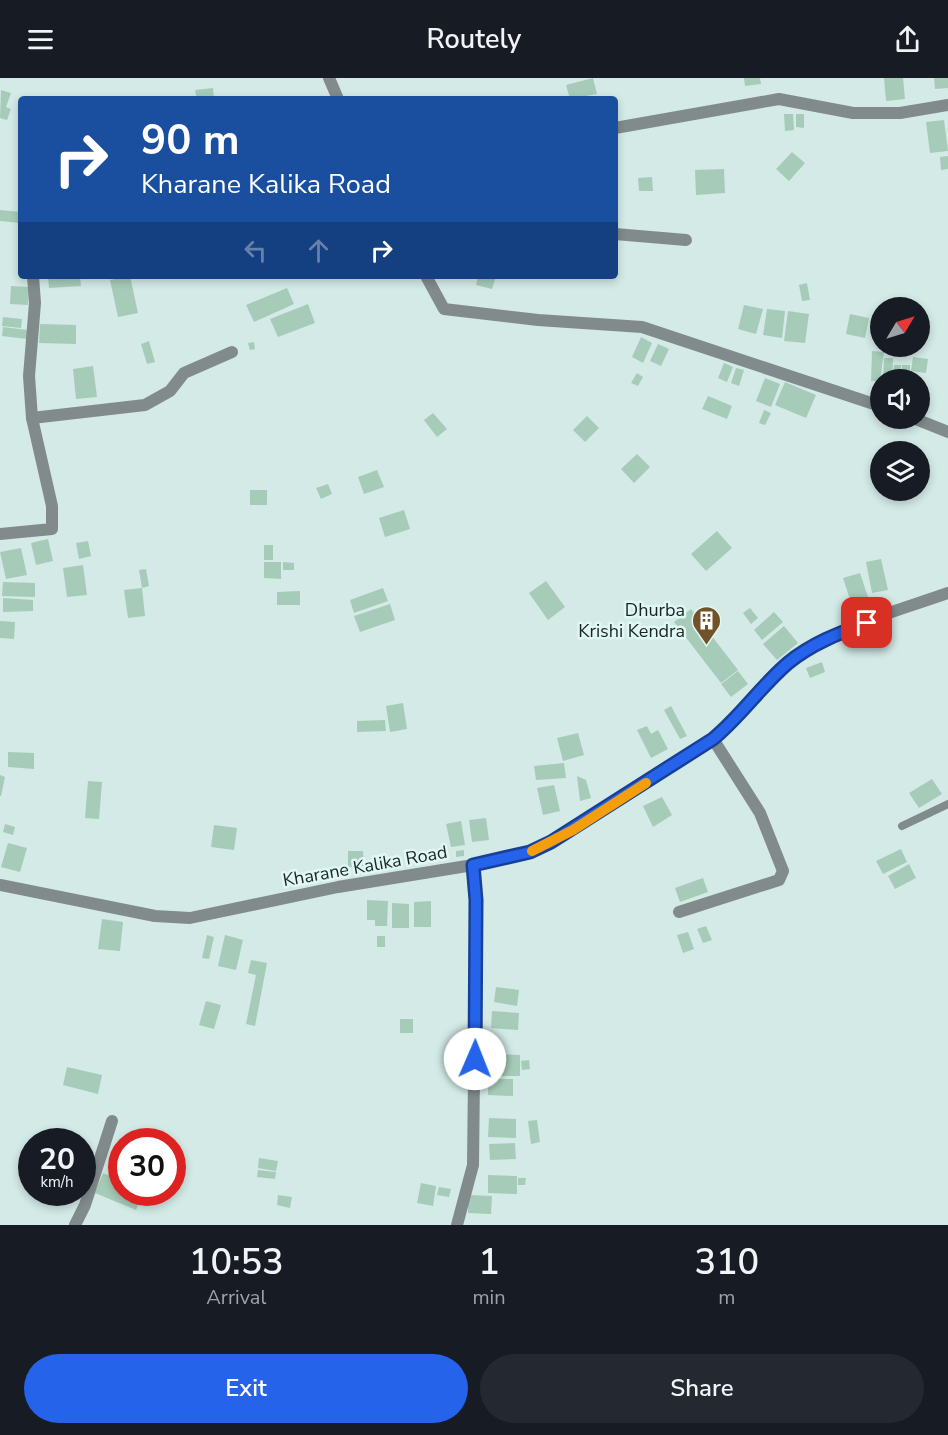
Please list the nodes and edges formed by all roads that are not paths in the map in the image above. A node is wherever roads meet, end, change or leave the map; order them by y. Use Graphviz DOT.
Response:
graph roads {
  1 [pos="329,78"];
  2 [pos="337,96"];
  3 [pos="948,105"];
  4 [pos="618,127"];
  5 [pos="618,234"];
  6 [pos="686,240"];
  7 [pos="33,279"];
  8 [pos="428,279"];
  9 [pos="232,352"];
  10 [pos="870,403"];
  11 [pos="32,418"];
  12 [pos="930,425"];
  13 [pos="948,432"];
  14 [pos="0,534"];
  15 [pos="948,593"];
  16 [pos="713,739"];
  17 [pos="948,804"];
  18 [pos="902,826"];
  19 [pos="473,865"];
  20 [pos="0,885"];
  21 [pos="679,912"];
  22 [pos="112,1121"];
  23 [pos="75,1225"];
  24 [pos="457,1225"];
  1 -- 2 [label="street"];
  3 -- 4 [label="street"];
  5 -- 6 [label="street"];
  7 -- 11 [label="street"];
  8 -- 10 [label="street"];
  9 -- 11 [label="street"];
  11 -- 14 [label="street"];
  12 -- 13 [label="street"];
  15 -- 16 [label="street, Kharane Kalika Road"];
  16 -- 19 [label="street, Kharane Kalika Road"];
  16 -- 21 [label="street"];
  17 -- 18 [label="lane"];
  19 -- 20 [label="street, Kharane Kalika Road"];
  19 -- 24 [label="street"];
  22 -- 23 [label="street"];
}
